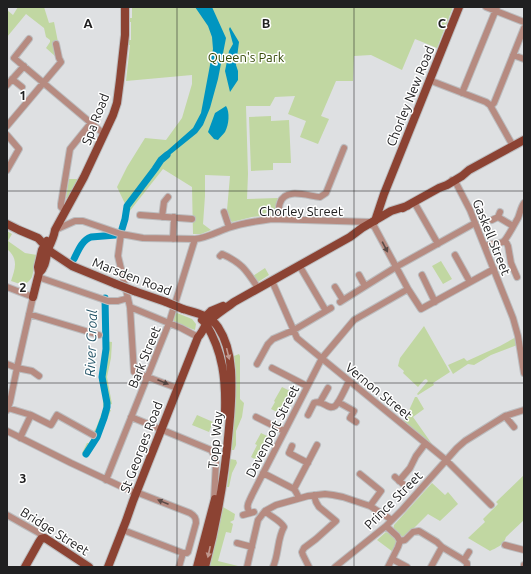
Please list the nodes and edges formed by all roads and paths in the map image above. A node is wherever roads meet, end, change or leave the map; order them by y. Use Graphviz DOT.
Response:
graph roads {
  1 [pos="125,7"];
  2 [pos="459,7"];
  3 [pos="486,7"];
  4 [pos="496,9"];
  5 [pos="524,22"];
  6 [pos="524,28"];
  7 [pos="29,38"];
  8 [pos="56,44"];
  9 [pos="513,55"];
  10 [pos="524,60"];
  11 [pos="24,66"];
  12 [pos="12,79"];
  13 [pos="429,80"];
  14 [pos="44,82"];
  15 [pos="7,85"];
  16 [pos="22,87"];
  17 [pos="462,93"];
  18 [pos="491,106"];
  19 [pos="91,123"];
  20 [pos="7,126"];
  21 [pos="104,134"];
  22 [pos="7,135"];
  23 [pos="524,140"];
  24 [pos="513,146"];
  25 [pos="344,148"];
  26 [pos="7,170"];
  27 [pos="455,179"];
  28 [pos="168,197"];
  29 [pos="524,203"];
  30 [pos="411,204"];
  31 [pos="65,211"];
  32 [pos="224,212"];
  33 [pos="140,215"];
  34 [pos="497,216"];
  35 [pos="162,217"];
  36 [pos="174,217"];
  37 [pos="192,218"];
  38 [pos="518,218"];
  39 [pos="279,219"];
  40 [pos="352,222"];
  41 [pos="524,222"];
  42 [pos="371,223"];
  43 [pos="475,223"];
  44 [pos="7,224"];
  45 [pos="513,226"];
  46 [pos="229,227"];
  47 [pos="19,230"];
  48 [pos="53,233"];
  49 [pos="121,235"];
  50 [pos="352,235"];
  51 [pos="173,239"];
  52 [pos="196,239"];
  53 [pos="505,240"];
  54 [pos="438,244"];
  55 [pos="485,246"];
  56 [pos="46,249"];
  57 [pos="220,256"];
  58 [pos="455,256"];
  59 [pos="299,265"];
  60 [pos="396,267"];
  61 [pos="494,269"];
  62 [pos="359,275"];
  63 [pos="424,277"];
  64 [pos="517,277"];
  65 [pos="38,278"];
  66 [pos="272,281"];
  67 [pos="470,282"];
  68 [pos="365,286"];
  69 [pos="7,287"];
  70 [pos="335,287"];
  71 [pos="258,288"];
  72 [pos="408,289"];
  73 [pos="20,291"];
  74 [pos="33,297"];
  75 [pos="128,298"];
  76 [pos="234,302"];
  77 [pos="435,302"];
  78 [pos="130,307"];
  79 [pos="29,314"];
  80 [pos="207,318"];
  81 [pos="170,323"];
  82 [pos="218,327"];
  83 [pos="294,330"];
  84 [pos="99,335"];
  85 [pos="197,339"];
  86 [pos="215,340"];
  87 [pos="322,358"];
  88 [pos="7,364"];
  89 [pos="257,364"];
  90 [pos="17,368"];
  91 [pos="272,368"];
  92 [pos="524,373"];
  93 [pos="39,376"];
  94 [pos="148,376"];
  95 [pos="349,381"];
  96 [pos="307,386"];
  97 [pos="177,388"];
  98 [pos="328,388"];
  99 [pos="320,402"];
  100 [pos="338,402"];
  101 [pos="8,409"];
  102 [pos="524,410"];
  103 [pos="31,415"];
  104 [pos="308,415"];
  105 [pos="505,416"];
  106 [pos="132,417"];
  107 [pos="256,417"];
  108 [pos="356,422"];
  109 [pos="511,425"];
  110 [pos="160,429"];
  111 [pos="7,431"];
  112 [pos="284,431"];
  113 [pos="93,435"];
  114 [pos="20,438"];
  115 [pos="425,444"];
  116 [pos="317,445"];
  117 [pos="292,446"];
  118 [pos="446,460"];
  119 [pos="308,463"];
  120 [pos="263,473"];
  121 [pos="360,474"];
  122 [pos="106,480"];
  123 [pos="399,481"];
  124 [pos="294,489"];
  125 [pos="136,492"];
  126 [pos="314,495"];
  127 [pos="299,498"];
  128 [pos="214,500"];
  129 [pos="491,505"];
  130 [pos="370,506"];
  131 [pos="265,511"];
  132 [pos="7,515"];
  133 [pos="243,515"];
  134 [pos="392,520"];
  135 [pos="386,526"];
  136 [pos="123,530"];
  137 [pos="43,538"];
  138 [pos="400,541"];
  139 [pos="240,542"];
  140 [pos="505,545"];
  141 [pos="252,546"];
  142 [pos="442,547"];
  143 [pos="524,550"];
  144 [pos="469,552"];
  145 [pos="183,553"];
  146 [pos="392,559"];
  147 [pos="464,560"];
  148 [pos="25,567"];
  149 [pos="90,567"];
  150 [pos="108,567"];
  151 [pos="179,567"];
  152 [pos="197,567"];
  153 [pos="205,567"];
  154 [pos="247,567"];
  155 [pos="273,567"];
  156 [pos="309,567"];
  157 [pos="335,567"];
  158 [pos="388,567"];
  159 [pos="407,567"];
  160 [pos="431,567"];
  161 [pos="467,567"];
  1 -- 21 [label="main road, Spa Road"];
  2 -- 13 [label="main road, Chorley New Road"];
  3 -- 4 [label="street"];
  4 -- 5 [label="street"];
  4 -- 17 [label="street"];
  6 -- 9 [label="street"];
  7 -- 11 [label="street"];
  8 -- 14 [label="street"];
  9 -- 10 [label="street"];
  9 -- 18 [label="street"];
  11 -- 12 [label="street"];
  11 -- 14 [label="street"];
  12 -- 15 [label="street"];
  12 -- 16 [label="street"];
  13 -- 17 [label="street"];
  13 -- 42 [label="main road, Chorley New Road"];
  14 -- 19 [label="street"];
  14 -- 20 [label="street"];
  17 -- 18 [label="street"];
  18 -- 24 [label="street"];
  19 -- 21 [label="street"];
  19 -- 31 [label="street"];
  21 -- 31 [label="main road, Spa Road"];
  22 -- 26 [label="street"];
  23 -- 24 [label="main road, St Georges Road"];
  24 -- 27 [label="main road, St Georges Road"];
  25 -- 39 [label="street"];
  27 -- 30 [label="main road, St Georges Road"];
  27 -- 43 [label="street, Gaskell Street"];
  28 -- 35 [label="street"];
  29 -- 38 [label="street"];
  30 -- 42 [label="main road, St Georges Road"];
  30 -- 54 [label="street"];
  31 -- 48 [label="main road, Spa Road"];
  32 -- 46 [label="street"];
  33 -- 35 [label="street"];
  34 -- 45 [label="street"];
  35 -- 36 [label="street"];
  36 -- 37 [label="street"];
  36 -- 51 [label="street"];
  38 -- 41 [label="street"];
  38 -- 45 [label="street"];
  39 -- 40 [label="street, Chorley Street"];
  39 -- 46 [label="street, Chorley Street"];
  40 -- 42 [label="street, Chorley Street"];
  40 -- 50 [label="street"];
  42 -- 50 [label="main road, St Georges Road"];
  42 -- 60 [label="street, one-way"];
  43 -- 54 [label="street"];
  43 -- 55 [label="street, Gaskell Street"];
  44 -- 47 [label="main road"];
  45 -- 53 [label="street"];
  46 -- 52 [label="street, Chorley Street"];
  47 -- 48 [label="main road"];
  47 -- 56 [label="main road, Marsden Road"];
  48 -- 49 [label="street, Chorley Street"];
  48 -- 56 [label="main road, Spa Road"];
  49 -- 51 [label="street, Chorley Street"];
  49 -- 75 [label="street"];
  50 -- 59 [label="main road, St Georges Road"];
  51 -- 52 [label="street, Chorley Street"];
  52 -- 81 [label="street, Bark Street"];
  53 -- 55 [label="street"];
  53 -- 64 [label="street"];
  54 -- 60 [label="street"];
  55 -- 61 [label="street, Gaskell Street"];
  56 -- 65 [label="main road, Spa Road"];
  56 -- 80 [label="main road, Marsden Road, bridge"];
  57 -- 71 [label="street"];
  58 -- 67 [label="street"];
  59 -- 66 [label="main road, St Georges Road"];
  59 -- 83 [label="street"];
  60 -- 68 [label="street"];
  60 -- 72 [label="street"];
  61 -- 67 [label="street"];
  61 -- 92 [label="street, Gaskell Street"];
  62 -- 68 [label="street"];
  63 -- 77 [label="street"];
  65 -- 73 [label="street"];
  65 -- 74 [label="main road, Spa Road"];
  65 -- 75 [label="street"];
  66 -- 71 [label="main road, St Georges Road"];
  66 -- 83 [label="street, Vernon Street"];
  67 -- 77 [label="street"];
  68 -- 70 [label="street"];
  69 -- 73 [label="street"];
  71 -- 76 [label="main road, St Georges Road"];
  72 -- 77 [label="street"];
  72 -- 87 [label="street, Davenport Street"];
  73 -- 74 [label="street"];
  74 -- 79 [label="street"];
  75 -- 78 [label="street"];
  76 -- 80 [label="main road, St Georges Road"];
  76 -- 82 [label="main road"];
  78 -- 81 [label="street"];
  78 -- 94 [label="street"];
  79 -- 84 [label="street"];
  79 -- 90 [label="street"];
  80 -- 82 [label="main road, Topp Way"];
  80 -- 85 [label="main road, St Georges Road"];
  80 -- 86 [label="main road, Topp Way"];
  81 -- 85 [label="street"];
  81 -- 94 [label="street, Bark Street"];
  82 -- 153 [label="main road, Topp Way, one-way"];
  83 -- 87 [label="street, Vernon Street"];
  83 -- 89 [label="street"];
  85 -- 86 [label="main road"];
  85 -- 97 [label="main road, St Georges Road"];
  86 -- 128 [label="main road, Topp Way"];
  87 -- 95 [label="street, Vernon Street"];
  87 -- 96 [label="street, Davenport Street"];
  88 -- 90 [label="street"];
  90 -- 93 [label="street"];
  90 -- 101 [label="street"];
  91 -- 96 [label="street"];
  94 -- 97 [label="street, one-way"];
  94 -- 106 [label="street, Bark Street"];
  95 -- 100 [label="street"];
  95 -- 115 [label="street, Vernon Street"];
  96 -- 112 [label="street, Davenport Street"];
  97 -- 110 [label="main road, St Georges Road"];
  98 -- 99 [label="street"];
  99 -- 100 [label="street"];
  99 -- 104 [label="street"];
  100 -- 108 [label="street"];
  101 -- 103 [label="street"];
  102 -- 105 [label="street, Prince Street"];
  103 -- 113 [label="street"];
  103 -- 114 [label="street"];
  105 -- 109 [label="street"];
  105 -- 118 [label="street, Prince Street"];
  106 -- 110 [label="street"];
  106 -- 122 [label="street, Bark Street"];
  107 -- 112 [label="street"];
  110 -- 125 [label="main road, St Georges Road"];
  110 -- 128 [label="street"];
  111 -- 114 [label="street"];
  112 -- 120 [label="street, Davenport Street"];
  114 -- 122 [label="street"];
  115 -- 118 [label="street, Vernon Street"];
  115 -- 123 [label="street"];
  116 -- 119 [label="street"];
  117 -- 119 [label="street"];
  118 -- 129 [label="street, Vernon Street"];
  118 -- 134 [label="street, Prince Street"];
  119 -- 124 [label="street"];
  120 -- 124 [label="street"];
  120 -- 133 [label="street, Davenport Street"];
  121 -- 130 [label="street"];
  122 -- 125 [label="street"];
  124 -- 127 [label="street"];
  125 -- 136 [label="main road, St Georges Road"];
  145 -- 125 [label="street, one-way"];
  126 -- 127 [label="street"];
  126 -- 130 [label="street"];
  126 -- 156 [label="street"];
  127 -- 131 [label="street"];
  128 -- 152 [label="main road, Topp Way"];
  130 -- 134 [label="street"];
  131 -- 141 [label="street"];
  131 -- 155 [label="street"];
  132 -- 137 [label="street, Bridge Street"];
  134 -- 135 [label="street, Prince Street"];
  135 -- 138 [label="street"];
  135 -- 157 [label="street, Prince Street"];
  136 -- 145 [label="street"];
  136 -- 150 [label="main road, St Georges Road"];
  137 -- 148 [label="main road"];
  137 -- 149 [label="main road, Bridge Street"];
  138 -- 142 [label="street"];
  138 -- 146 [label="street"];
  139 -- 141 [label="street"];
  140 -- 143 [label="street"];
  141 -- 154 [label="street"];
  142 -- 147 [label="street"];
  142 -- 160 [label="street"];
  144 -- 147 [label="street"];
  145 -- 151 [label="street"];
  146 -- 158 [label="street"];
  146 -- 159 [label="street"];
  147 -- 161 [label="street"];
}
